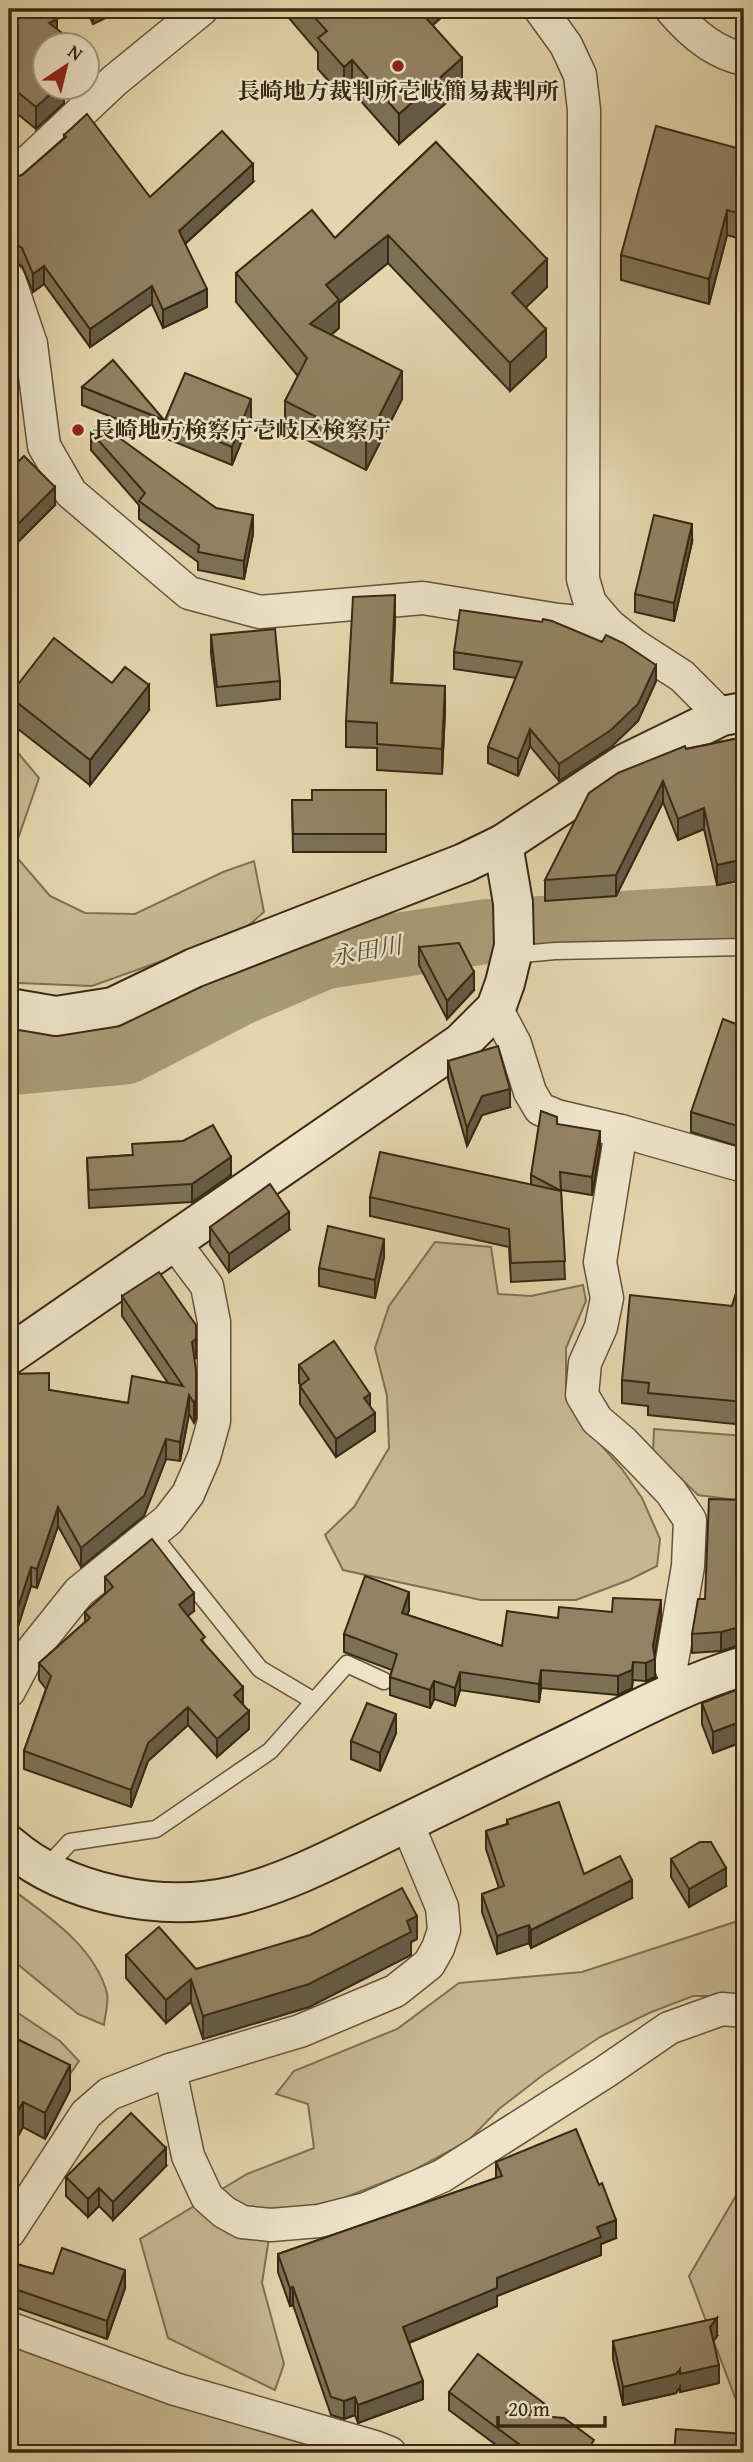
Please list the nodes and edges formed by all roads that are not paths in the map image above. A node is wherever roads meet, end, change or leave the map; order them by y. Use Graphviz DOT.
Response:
graph roads {
  1 [pos="202,9"];
  2 [pos="540,9"];
  3 [pos="671,9"];
  4 [pos="744,59"];
  5 [pos="9,180"];
  6 [pos="9,279"];
  7 [pos="609,625"];
  8 [pos="733,714"];
  9 [pos="503,844"];
  10 [pos="744,947"];
  11 [pos="513,951"];
  12 [pos="9,1008"];
  13 [pos="496,1008"];
  14 [pos="621,1131"];
  15 [pos="744,1166"];
  16 [pos="174,1242"];
  17 [pos="9,1354"];
  18 [pos="151,1533"];
  19 [pos="744,1667"];
  20 [pos="384,1681"];
  21 [pos="679,1688"];
  22 [pos="9,1691"];
  23 [pos="314,1701"];
  24 [pos="407,1823"];
  25 [pos="9,1845"];
  26 [pos="45,1869"];
  27 [pos="744,2011"];
  28 [pos="170,2070"];
  29 [pos="9,2232"];
  30 [pos="9,2328"];
  31 [pos="390,2453"];
  1 -- 5 [label="street"];
  2 -- 7 [label="street"];
  3 -- 4 [label="street"];
  6 -- 7 [label="street"];
  7 -- 8 [label="street"];
  8 -- 9 [label="street"];
  9 -- 11 [label="street"];
  9 -- 12 [label="street"];
  10 -- 11 [label="lane"];
  11 -- 13 [label="street"];
  13 -- 14 [label="street"];
  13 -- 16 [label="street"];
  14 -- 15 [label="street"];
  14 -- 21 [label="street"];
  16 -- 17 [label="street"];
  16 -- 18 [label="street"];
  18 -- 22 [label="street"];
  18 -- 23 [label="lane"];
  19 -- 21 [label="street"];
  20 -- 23 [label="lane"];
  21 -- 24 [label="street"];
  23 -- 26 [label="lane"];
  24 -- 26 [label="street"];
  24 -- 28 [label="street"];
  25 -- 26 [label="street"];
  27 -- 28 [label="street"];
  28 -- 29 [label="street"];
  30 -- 31 [label="street"];
}
